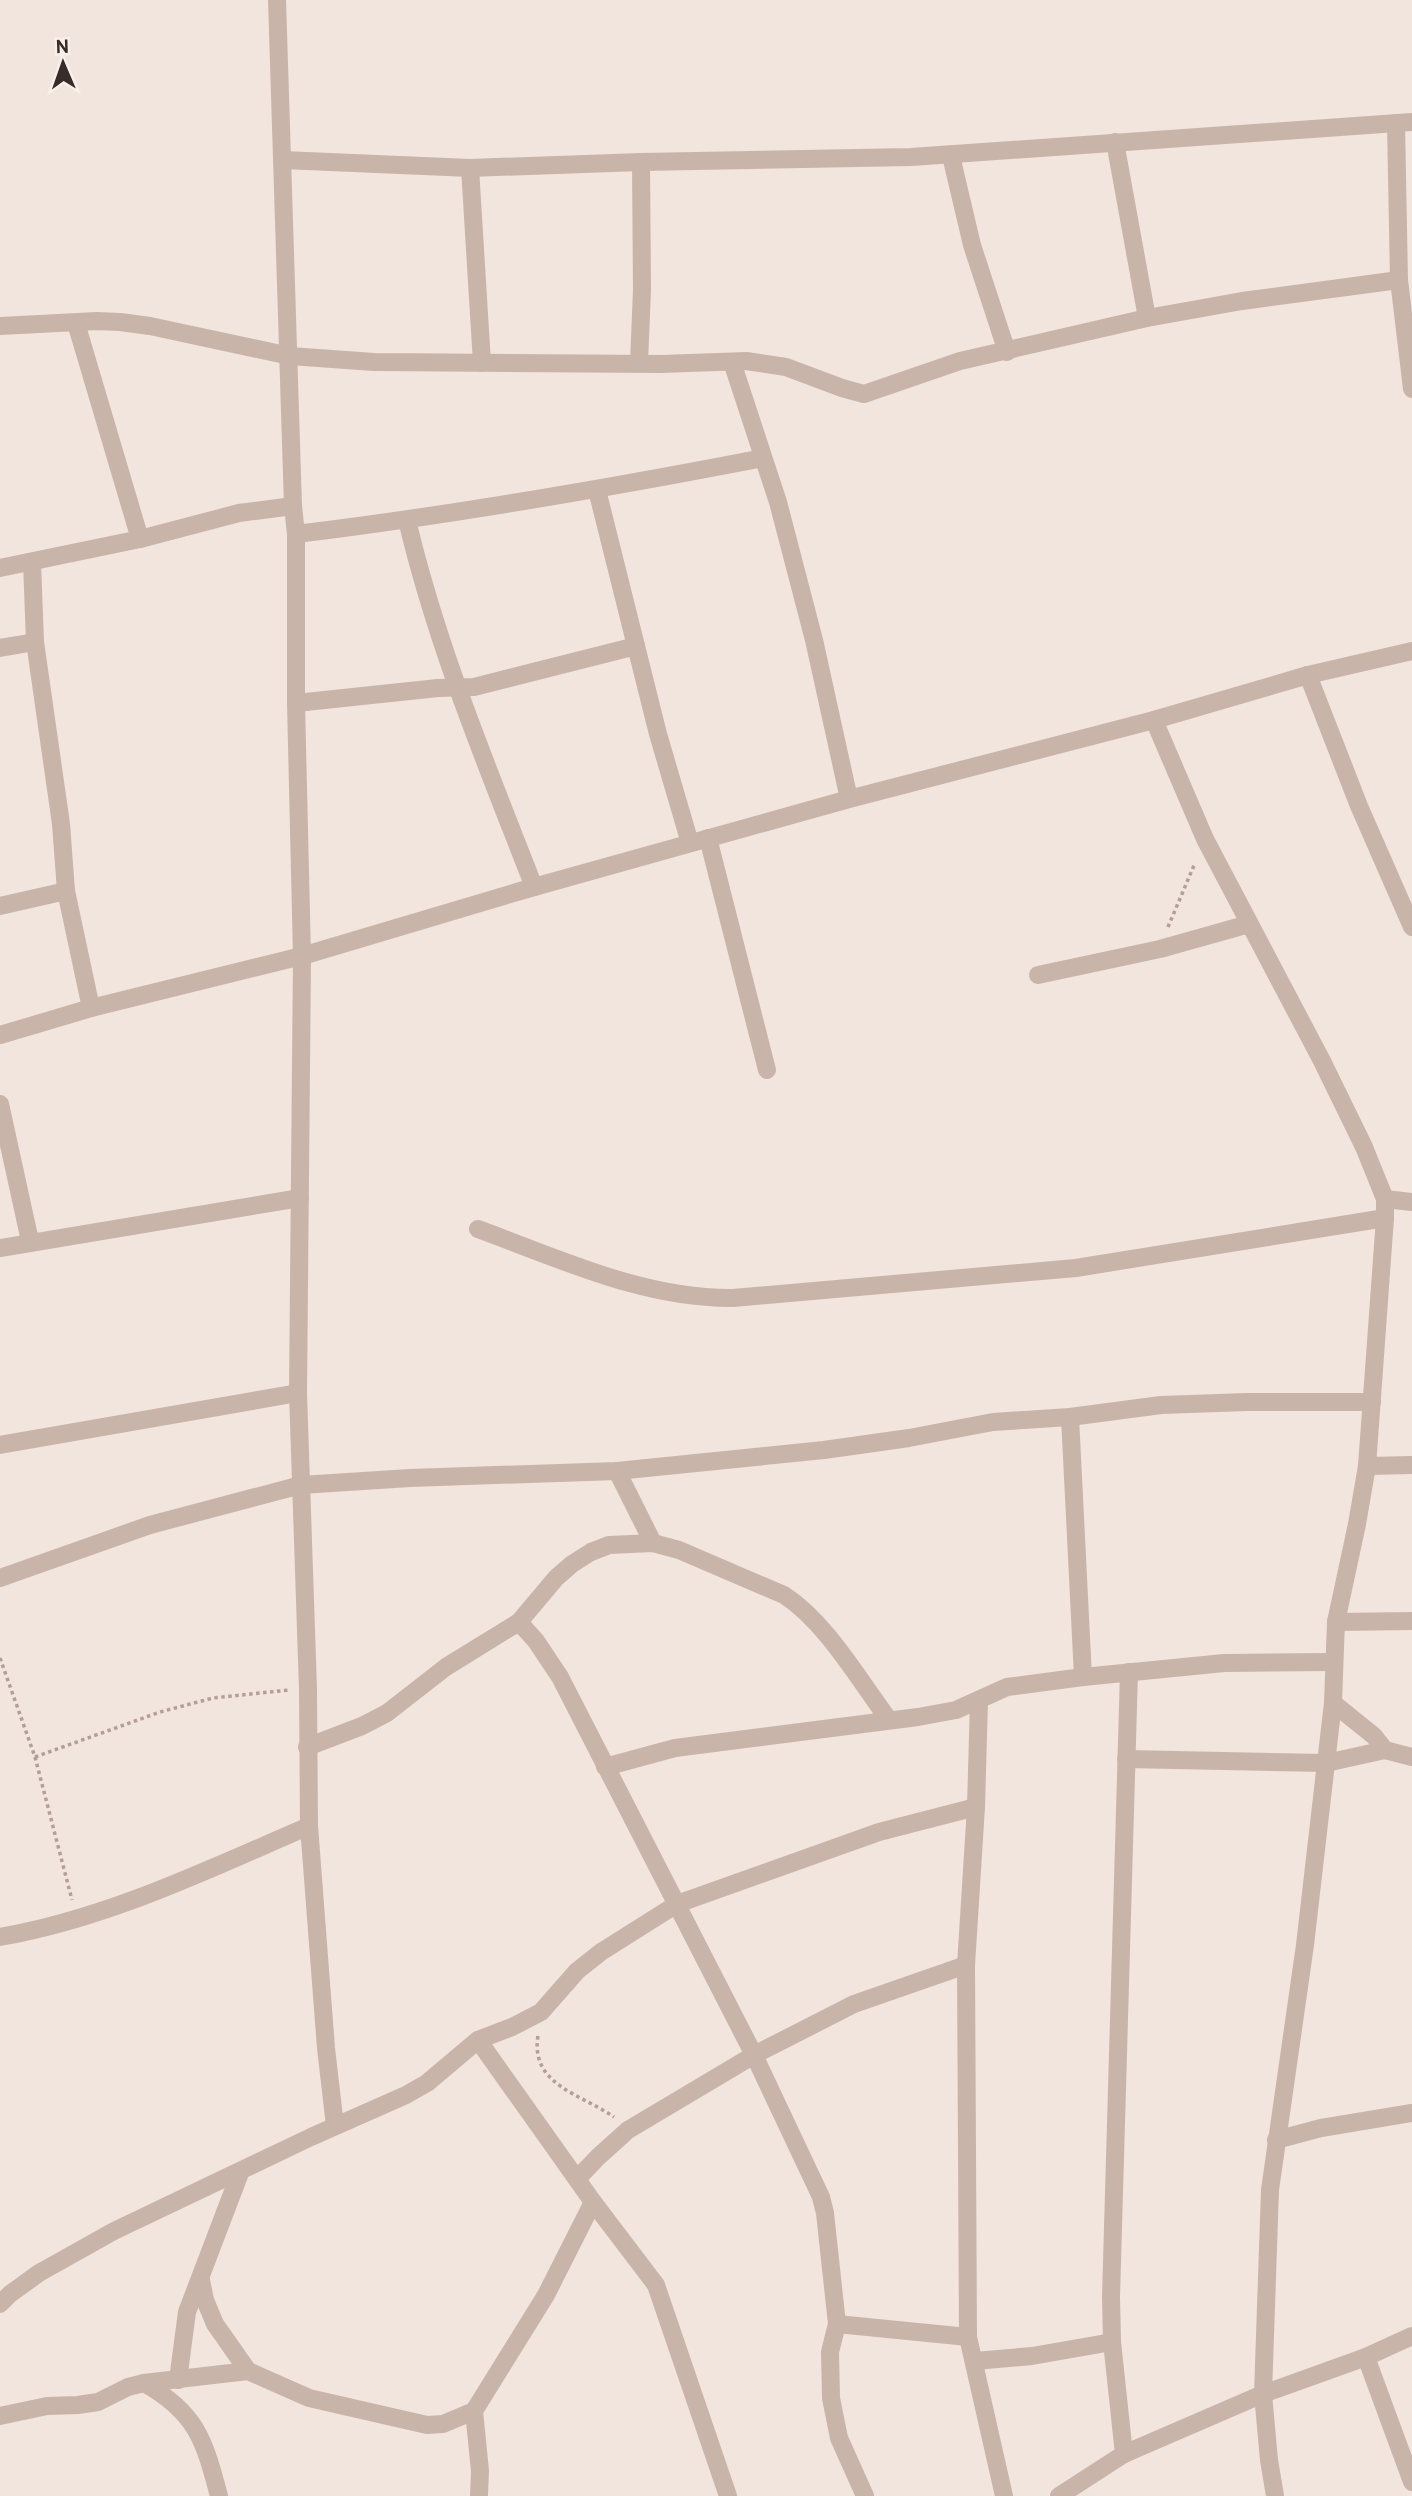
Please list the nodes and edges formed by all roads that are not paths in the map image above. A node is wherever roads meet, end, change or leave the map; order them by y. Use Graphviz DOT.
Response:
graph roads {
  1 [pos="277,0"];
  2 [pos="1404,122"];
  3 [pos="1115,142"];
  4 [pos="951,156"];
  5 [pos="283,160"];
  6 [pos="641,162"];
  7 [pos="470,168"];
  8 [pos="1399,280"];
  9 [pos="1147,318"];
  10 [pos="76,323"];
  11 [pos="0,326"];
  12 [pos="1007,352"];
  13 [pos="290,356"];
  14 [pos="732,362"];
  15 [pos="482,363"];
  16 [pos="639,363"];
  17 [pos="1412,388"];
  18 [pos="763,458"];
  19 [pos="597,490"];
  20 [pos="293,506"];
  21 [pos="407,520"];
  22 [pos="296,534"];
  23 [pos="140,539"];
  24 [pos="32,562"];
  25 [pos="0,568"];
  26 [pos="35,642"];
  27 [pos="636,646"];
  28 [pos="0,648"];
  29 [pos="1412,651"];
  30 [pos="1308,676"];
  31 [pos="456,688"];
  32 [pos="296,703"];
  33 [pos="1154,720"];
  34 [pos="849,799"];
  35 [pos="708,838"];
  36 [pos="690,843"];
  37 [pos="534,887"];
  38 [pos="66,891"];
  39 [pos="0,906"];
  40 [pos="1249,924"];
  41 [pos="1412,927"];
  42 [pos="302,956"];
  43 [pos="1038,975"];
  44 [pos="91,1008"];
  45 [pos="0,1035"];
  46 [pos="767,1070"];
  47 [pos="0,1104"];
  48 [pos="300,1198"];
  49 [pos="1385,1199"];
  50 [pos="1412,1202"];
  51 [pos="1385,1218"];
  52 [pos="478,1229"];
  53 [pos="30,1241"];
  54 [pos="0,1248"];
  55 [pos="298,1393"];
  56 [pos="1371,1402"];
  57 [pos="1070,1417"];
  58 [pos="0,1445"];
  59 [pos="1412,1465"];
  60 [pos="1367,1466"];
  61 [pos="617,1471"];
  62 [pos="301,1485"];
  63 [pos="653,1543"];
  64 [pos="0,1578"];
  65 [pos="1412,1621"];
  66 [pos="519,1622"];
  67 [pos="1336,1622"];
  68 [pos="1333,1662"];
  69 [pos="1129,1672"];
  70 [pos="1083,1676"];
  71 [pos="979,1701"];
  72 [pos="1333,1703"];
  73 [pos="888,1720"];
  74 [pos="307,1747"];
  75 [pos="1385,1750"];
  76 [pos="1412,1757"];
  77 [pos="1126,1759"];
  78 [pos="1326,1763"];
  79 [pos="605,1767"];
  80 [pos="976,1808"];
  81 [pos="309,1826"];
  82 [pos="677,1904"];
  83 [pos="0,1937"];
  84 [pos="966,1965"];
  85 [pos="478,2040"];
  86 [pos="754,2055"];
  87 [pos="1412,2113"];
  88 [pos="335,2126"];
  89 [pos="1276,2140"];
  90 [pos="240,2173"];
  91 [pos="577,2179"];
  92 [pos="593,2202"];
  93 [pos="201,2280"];
  94 [pos="0,2304"];
  95 [pos="837,2324"];
  96 [pos="1412,2336"];
  97 [pos="968,2337"];
  98 [pos="1112,2342"];
  99 [pos="1366,2357"];
  100 [pos="975,2361"];
  101 [pos="248,2371"];
  102 [pos="178,2380"];
  103 [pos="144,2383"];
  104 [pos="1263,2394"];
  105 [pos="474,2411"];
  106 [pos="0,2416"];
  107 [pos="1124,2454"];
  108 [pos="1412,2482"];
  109 [pos="219,2496"];
  110 [pos="479,2496"];
  111 [pos="728,2496"];
  112 [pos="865,2496"];
  113 [pos="1004,2496"];
  114 [pos="1059,2496"];
  115 [pos="1275,2496"];
  1 -- 5 [label="street"];
  2 -- 3 [label="street"];
  2 -- 8 [label="street"];
  3 -- 4 [label="street"];
  3 -- 9 [label="street"];
  4 -- 6 [label="street"];
  4 -- 12 [label="street"];
  5 -- 7 [label="street"];
  5 -- 13 [label="street"];
  6 -- 7 [label="street"];
  6 -- 16 [label="street"];
  7 -- 15 [label="street"];
  8 -- 9 [label="street"];
  8 -- 17 [label="street"];
  9 -- 12 [label="street"];
  10 -- 11 [label="street"];
  10 -- 13 [label="street"];
  10 -- 23 [label="street"];
  12 -- 14 [label="street"];
  13 -- 15 [label="street"];
  13 -- 20 [label="street"];
  14 -- 16 [label="street"];
  14 -- 18 [label="street"];
  15 -- 16 [label="street"];
  18 -- 19 [label="street"];
  18 -- 34 [label="street"];
  19 -- 21 [label="street"];
  19 -- 27 [label="street"];
  20 -- 22 [label="street"];
  20 -- 23 [label="street"];
  21 -- 22 [label="street"];
  21 -- 31 [label="street"];
  22 -- 32 [label="street"];
  23 -- 24 [label="street"];
  24 -- 25 [label="street"];
  24 -- 26 [label="street"];
  26 -- 28 [label="street"];
  26 -- 38 [label="street"];
  27 -- 31 [label="street"];
  27 -- 36 [label="street"];
  29 -- 30 [label="street"];
  30 -- 33 [label="street"];
  30 -- 41 [label="street"];
  31 -- 32 [label="street"];
  31 -- 37 [label="street"];
  32 -- 42 [label="street"];
  33 -- 34 [label="street"];
  33 -- 40 [label="street"];
  34 -- 35 [label="street"];
  35 -- 36 [label="street"];
  35 -- 46 [label="street"];
  36 -- 37 [label="street"];
  37 -- 42 [label="street"];
  38 -- 39 [label="street"];
  38 -- 44 [label="street"];
  40 -- 43 [label="street"];
  40 -- 49 [label="street"];
  42 -- 44 [label="street"];
  42 -- 48 [label="street"];
  44 -- 45 [label="street"];
  47 -- 53 [label="street"];
  48 -- 53 [label="street"];
  48 -- 55 [label="street"];
  49 -- 50 [label="street"];
  49 -- 51 [label="street"];
  51 -- 52 [label="street"];
  51 -- 56 [label="street"];
  53 -- 54 [label="street"];
  55 -- 58 [label="street"];
  55 -- 62 [label="street"];
  56 -- 57 [label="street"];
  56 -- 60 [label="street"];
  57 -- 61 [label="street"];
  57 -- 70 [label="street"];
  59 -- 60 [label="street"];
  60 -- 67 [label="street"];
  61 -- 62 [label="street"];
  61 -- 63 [label="street"];
  62 -- 64 [label="street"];
  62 -- 74 [label="street"];
  63 -- 66 [label="street"];
  63 -- 73 [label="street"];
  65 -- 67 [label="street"];
  66 -- 74 [label="street"];
  66 -- 79 [label="street"];
  67 -- 68 [label="street"];
  68 -- 69 [label="street"];
  68 -- 72 [label="street"];
  69 -- 70 [label="street"];
  69 -- 77 [label="street"];
  70 -- 71 [label="street"];
  71 -- 73 [label="street"];
  71 -- 80 [label="street"];
  72 -- 75 [label="street"];
  72 -- 78 [label="street"];
  73 -- 79 [label="street"];
  74 -- 81 [label="street"];
  75 -- 76 [label="street"];
  75 -- 78 [label="street"];
  77 -- 78 [label="street"];
  77 -- 98 [label="street"];
  78 -- 89 [label="street"];
  79 -- 82 [label="street"];
  80 -- 82 [label="street"];
  80 -- 84 [label="street"];
  81 -- 83 [label="street"];
  81 -- 88 [label="street"];
  82 -- 85 [label="street"];
  82 -- 86 [label="street"];
  84 -- 86 [label="street"];
  84 -- 97 [label="street"];
  85 -- 88 [label="street"];
  85 -- 91 [label="street"];
  86 -- 91 [label="street"];
  86 -- 95 [label="street"];
  87 -- 89 [label="street"];
  88 -- 90 [label="street"];
  89 -- 104 [label="street"];
  90 -- 93 [label="street"];
  90 -- 94 [label="street"];
  91 -- 92 [label="street"];
  92 -- 105 [label="street"];
  92 -- 111 [label="street"];
  93 -- 101 [label="street"];
  93 -- 102 [label="street"];
  95 -- 97 [label="street"];
  95 -- 112 [label="street"];
  96 -- 99 [label="street"];
  97 -- 100 [label="street"];
  98 -- 100 [label="street"];
  98 -- 107 [label="street"];
  99 -- 104 [label="street"];
  99 -- 108 [label="street"];
  100 -- 113 [label="street"];
  101 -- 102 [label="street"];
  101 -- 105 [label="street"];
  102 -- 103 [label="street"];
  103 -- 106 [label="street"];
  103 -- 109 [label="street"];
  104 -- 107 [label="street"];
  104 -- 115 [label="street"];
  105 -- 110 [label="street"];
  107 -- 114 [label="street"];
}
